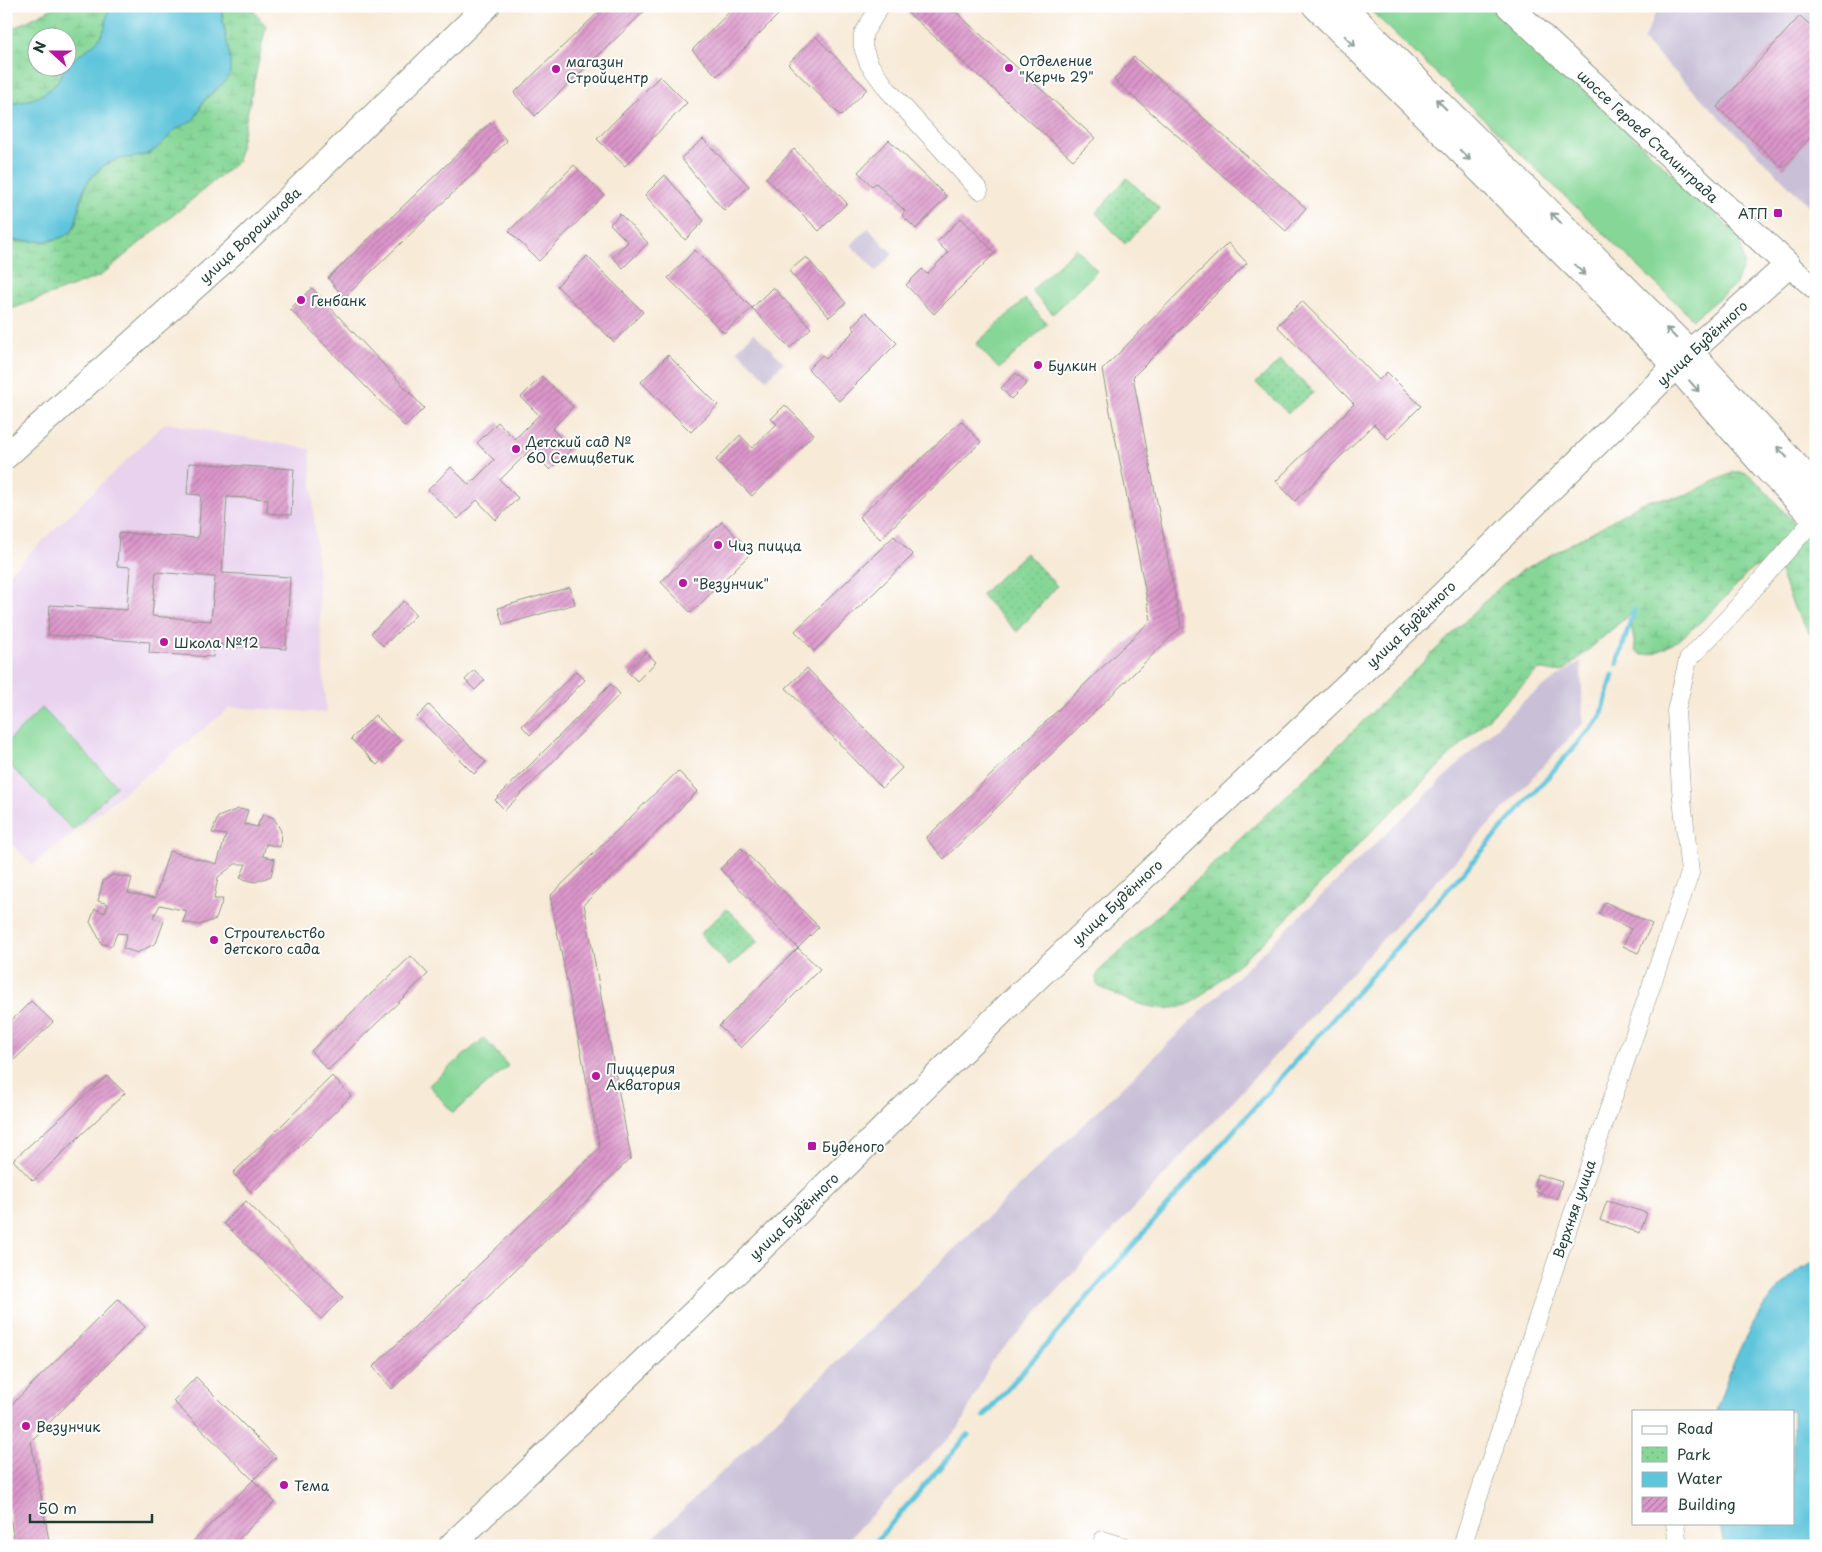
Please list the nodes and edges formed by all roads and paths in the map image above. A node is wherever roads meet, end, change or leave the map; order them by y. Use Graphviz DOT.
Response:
graph roads {
  1 [pos="486,6"];
  2 [pos="880,6"];
  3 [pos="1315,6"];
  4 [pos="1344,6"];
  5 [pos="1509,6"];
  6 [pos="979,190"];
  7 [pos="1788,265"];
  8 [pos="1816,289"];
  9 [pos="1683,359"];
  10 [pos="6,456"];
  11 [pos="1816,487"];
  12 [pos="1815,518"];
  13 [pos="1675,1524"];
  14 [pos="1103,1540"];
  15 [pos="451,1546"];
  16 [pos="1122,1546"];
  17 [pos="1462,1546"];
  18 [pos="1678,1546"];
  1 -- 10 [label="main road, улица Ворошилова"];
  2 -- 6 [label="street"];
  3 -- 9 [label="main road, one-way"];
  9 -- 4 [label="main road, one-way"];
  5 -- 7 [label="main road, шоссе Героев Сталинграда"];
  7 -- 8 [label="street"];
  7 -- 9 [label="main road, улица Будённого"];
  11 -- 9 [label="main road, one-way"];
  9 -- 12 [label="main road, one-way"];
  9 -- 15 [label="main road, улица Будённого"];
  12 -- 17 [label="street, Верхняя улица"];
  13 -- 18 [label="street"];
  14 -- 16 [label="street"];
}
